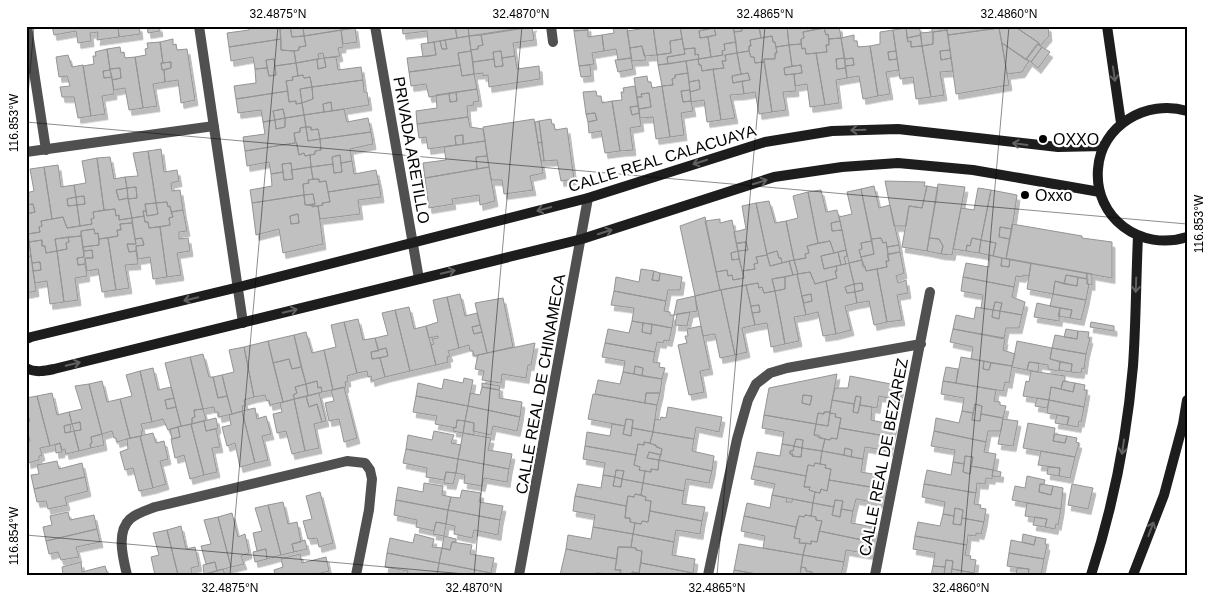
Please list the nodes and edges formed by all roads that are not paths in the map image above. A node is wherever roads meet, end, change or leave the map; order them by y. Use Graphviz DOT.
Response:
graph roads {
  1 [pos="27,26"];
  2 [pos="198,26"];
  3 [pos="375,26"];
  4 [pos="551,26"];
  5 [pos="1107,26"];
  6 [pos="553,42"];
  7 [pos="1187,111"];
  8 [pos="1121,123"];
  9 [pos="214,126"];
  10 [pos="1104,146"];
  11 [pos="46,150"];
  12 [pos="26,152"];
  13 [pos="1100,192"];
  14 [pos="588,198"];
  15 [pos="1138,236"];
  16 [pos="1187,237"];
  17 [pos="582,239"];
  18 [pos="412,244"];
  19 [pos="418,279"];
  20 [pos="238,287"];
  21 [pos="930,292"];
  22 [pos="243,323"];
  23 [pos="26,339"];
  24 [pos="920,344"];
  25 [pos="26,368"];
  26 [pos="1187,400"];
  27 [pos="127,575"];
  28 [pos="356,575"];
  29 [pos="519,575"];
  30 [pos="708,575"];
  31 [pos="875,575"];
  32 [pos="1092,575"];
  33 [pos="1133,575"];
  1 -- 11 [label="street"];
  2 -- 9 [label="street"];
  3 -- 18 [label="street, PRIVADA ARETILLO"];
  4 -- 6 [label="street"];
  5 -- 8 [label="street, one-way"];
  7 -- 8 [label="street"];
  8 -- 10 [label="street"];
  9 -- 11 [label="street"];
  9 -- 20 [label="street"];
  10 -- 13 [label="street"];
  10 -- 14 [label="street, CALLE REAL CALACUAYA, one-way"];
  11 -- 12 [label="street"];
  13 -- 15 [label="street"];
  17 -- 13 [label="street, one-way"];
  14 -- 17 [label="street, CALLE REAL DE CHINAMECA"];
  14 -- 18 [label="street, CALLE REAL CALACUAYA, one-way"];
  15 -- 16 [label="street"];
  15 -- 32 [label="street, one-way"];
  19 -- 17 [label="street, one-way"];
  17 -- 29 [label="street, CALLE REAL DE CHINAMECA"];
  18 -- 19 [label="street, PRIVADA ARETILLO"];
  18 -- 20 [label="street, CALLE REAL CALACUAYA"];
  22 -- 19 [label="street, one-way"];
  20 -- 22 [label="street"];
  20 -- 23 [label="street, CALLE REAL CALACUAYA, one-way"];
  21 -- 24 [label="street, CALLE REAL DE BEZAREZ"];
  25 -- 22 [label="street, one-way"];
  24 -- 30 [label="street, CALLE REAL DE BEZAREZ"];
  24 -- 31 [label="street, CALLE REAL DE BEZAREZ"];
  33 -- 26 [label="street, one-way"];
  27 -- 28 [label="street"];
}
